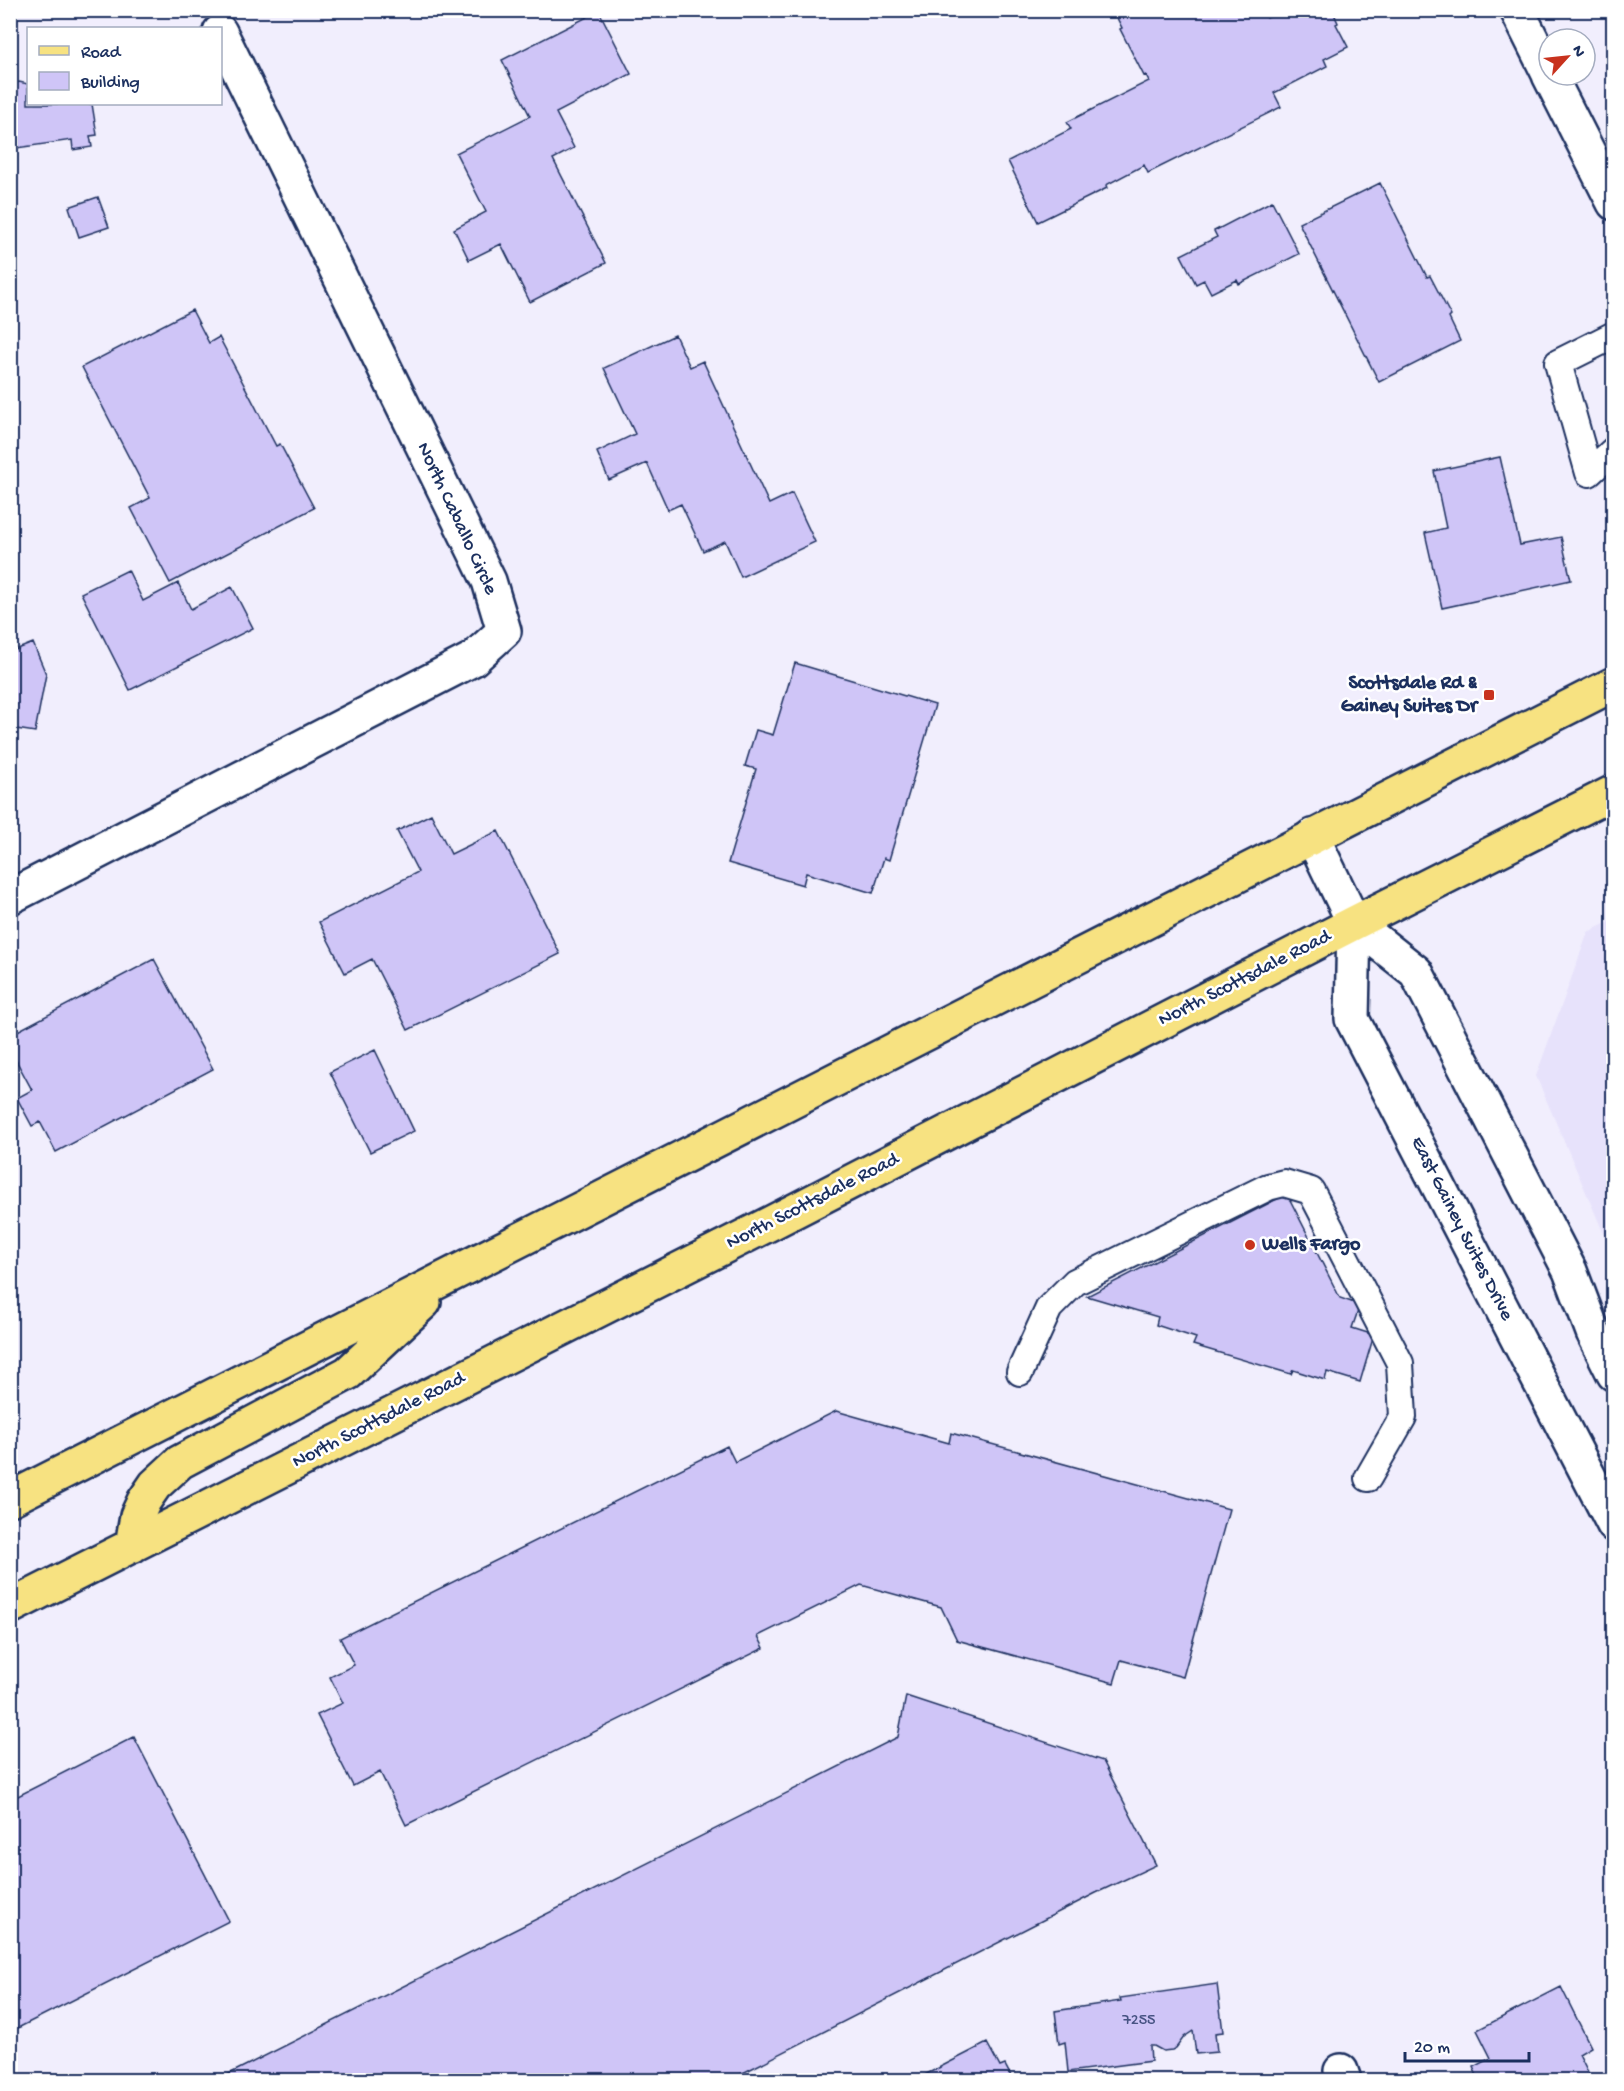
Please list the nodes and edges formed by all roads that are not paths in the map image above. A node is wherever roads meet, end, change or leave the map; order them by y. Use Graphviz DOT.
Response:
graph roads {
  1 [pos="210,10"];
  2 [pos="1516,10"];
  3 [pos="218,27"];
  4 [pos="222,34"];
  5 [pos="1537,51"];
  6 [pos="1555,87"];
  7 [pos="1614,203"];
  8 [pos="1614,334"];
  9 [pos="1614,450"];
  10 [pos="1614,684"];
  11 [pos="1614,792"];
  12 [pos="1312,836"];
  13 [pos="10,897"];
  14 [pos="1354,922"];
  15 [pos="452,1275"];
  16 [pos="1020,1372"];
  17 [pos="1614,1374"];
  18 [pos="1368,1478"];
  19 [pos="10,1499"];
  20 [pos="1614,1525"];
  21 [pos="132,1546"];
  22 [pos="10,1607"];
  1 -- 3 [label="street, North Caballo Circle"];
  2 -- 5 [label="street"];
  4 -- 13 [label="street, North Caballo Circle"];
  6 -- 7 [label="street"];
  8 -- 9 [label="lane"];
  10 -- 12 [label="main road"];
  11 -- 14 [label="main road, North Scottsdale Road"];
  12 -- 14 [label="street, East Gainey Suites Drive"];
  12 -- 15 [label="main road"];
  14 -- 17 [label="street, East Gainey Suites Drive"];
  14 -- 20 [label="street, East Gainey Suites Drive"];
  14 -- 21 [label="main road, North Scottsdale Road"];
  15 -- 19 [label="main road"];
  15 -- 21 [label="main road"];
  16 -- 18 [label="lane"];
  21 -- 22 [label="main road, North Scottsdale Road"];
}
